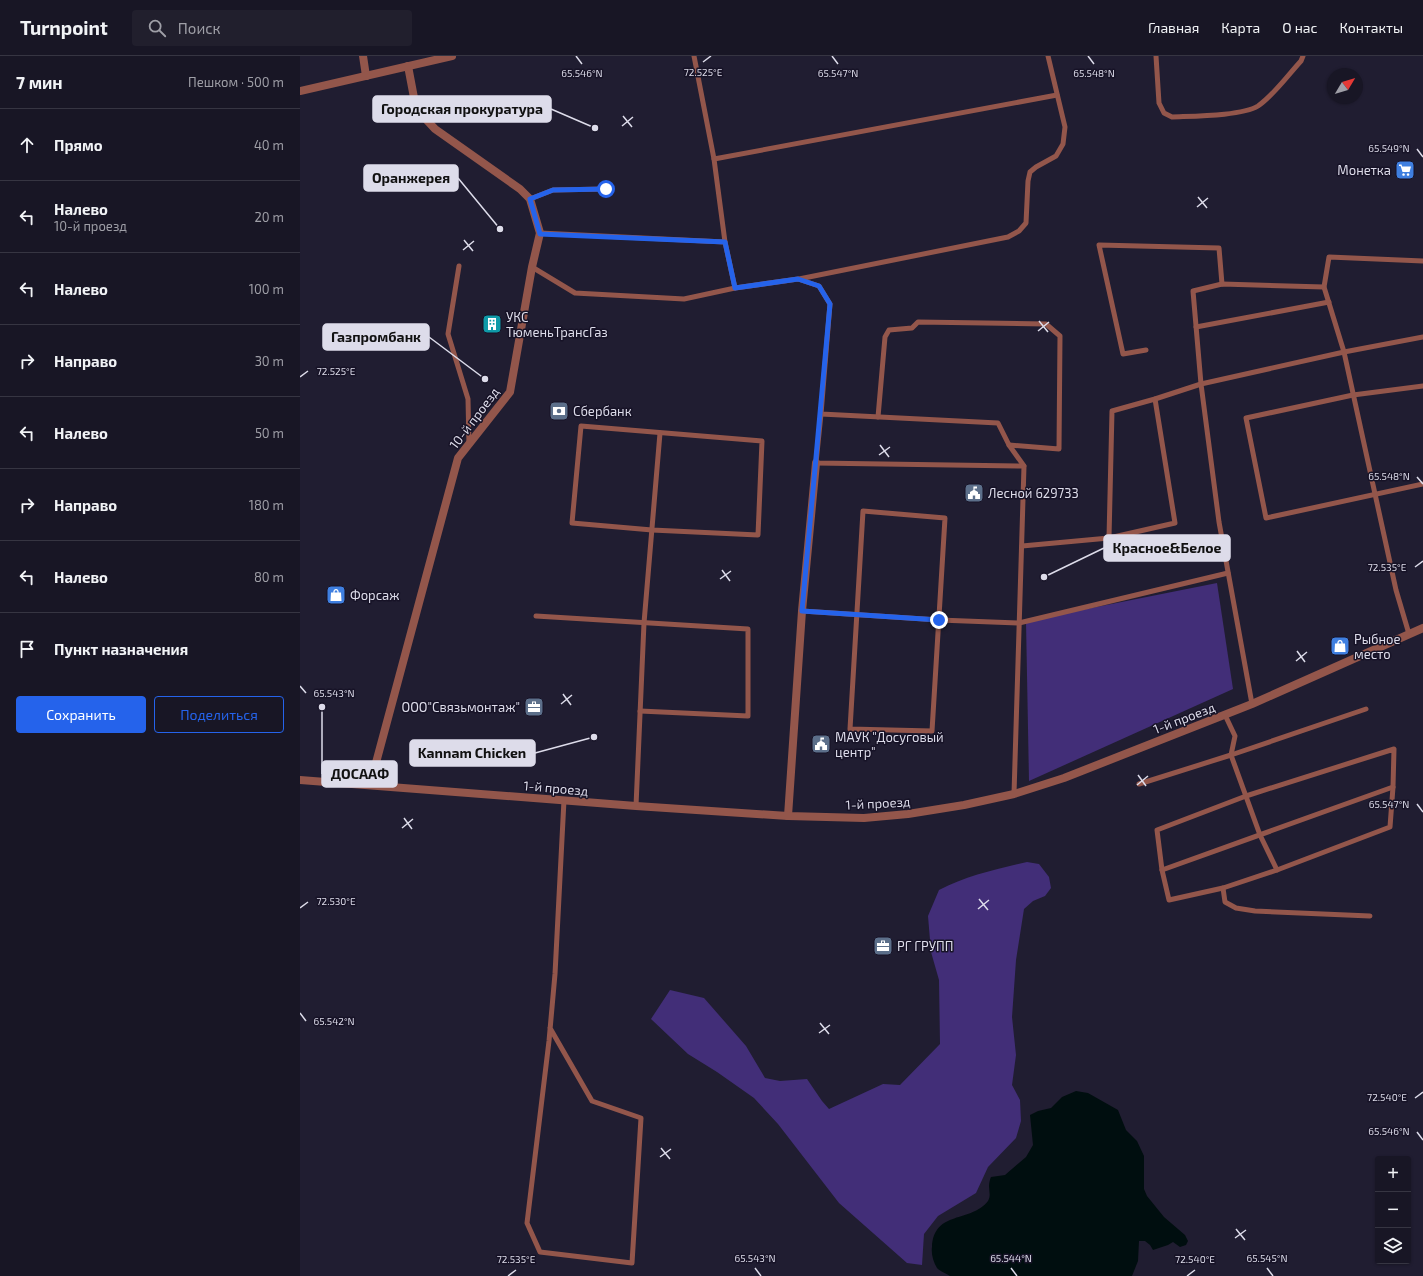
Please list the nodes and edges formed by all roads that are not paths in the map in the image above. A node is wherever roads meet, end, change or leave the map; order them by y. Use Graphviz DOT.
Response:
graph roads {
  1 [pos="363,56"];
  2 [pos="452,56"];
  3 [pos="694,56"];
  4 [pos="1048,56"];
  5 [pos="1156,56"];
  6 [pos="1303,56"];
  7 [pos="408,66"];
  8 [pos="366,76"];
  9 [pos="300,91"];
  10 [pos="1057,95"];
  11 [pos="714,159"];
  12 [pos="606,189"];
  13 [pos="530,199"];
  14 [pos="540,234"];
  15 [pos="725,242"];
  16 [pos="1423,261"];
  17 [pos="459,266"];
  18 [pos="532,267"];
  19 [pos="798,279"];
  20 [pos="1222,284"];
  21 [pos="1324,287"];
  22 [pos="735,288"];
  23 [pos="1329,302"];
  24 [pos="1196,326"];
  25 [pos="1423,337"];
  26 [pos="1146,350"];
  27 [pos="1344,352"];
  28 [pos="1201,384"];
  29 [pos="1423,386"];
  30 [pos="1353,395"];
  31 [pos="1155,399"];
  32 [pos="821,414"];
  33 [pos="878,417"];
  34 [pos="660,434"];
  35 [pos="469,445"];
  36 [pos="1009,445"];
  37 [pos="816,463"];
  38 [pos="1024,466"];
  39 [pos="1423,484"];
  40 [pos="1375,495"];
  41 [pos="652,530"];
  42 [pos="1109,538"];
  43 [pos="1022,546"];
  44 [pos="1228,573"];
  45 [pos="802,611"];
  46 [pos="856,615"];
  47 [pos="536,616"];
  48 [pos="939,620"];
  49 [pos="644,623"];
  50 [pos="1019,623"];
  51 [pos="1423,628"];
  52 [pos="1409,634"];
  53 [pos="1252,704"];
  54 [pos="1366,709"];
  55 [pos="640,711"];
  56 [pos="1226,715"];
  57 [pos="1231,755"];
  58 [pos="300,780"];
  59 [pos="1139,784"];
  60 [pos="370,785"];
  61 [pos="1393,787"];
  62 [pos="1014,794"];
  63 [pos="1246,796"];
  64 [pos="564,800"];
  65 [pos="636,806"];
  66 [pos="788,816"];
  67 [pos="1260,835"];
  68 [pos="1162,870"];
  69 [pos="1277,870"];
  70 [pos="1223,888"];
  71 [pos="1370,916"];
  72 [pos="550,1028"];
  1 -- 8 [label="street"];
  2 -- 7 [label="street"];
  3 -- 11 [label="lane"];
  4 -- 10 [label="lane"];
  5 -- 6 [label="lane"];
  7 -- 8 [label="street"];
  7 -- 13 [label="street"];
  8 -- 9 [label="street"];
  10 -- 11 [label="lane"];
  10 -- 19 [label="lane"];
  11 -- 15 [label="lane"];
  12 -- 13 [label="lane"];
  13 -- 14 [label="street, 10-й проезд"];
  14 -- 15 [label="lane"];
  14 -- 18 [label="street, 10-й проезд"];
  15 -- 22 [label="lane"];
  16 -- 21 [label="lane"];
  17 -- 35 [label="lane"];
  18 -- 22 [label="lane"];
  18 -- 35 [label="street, 10-й проезд"];
  19 -- 22 [label="lane"];
  19 -- 32 [label="lane"];
  20 -- 21 [label="lane"];
  20 -- 24 [label="lane"];
  20 -- 26 [label="lane"];
  21 -- 23 [label="lane"];
  23 -- 24 [label="lane"];
  23 -- 27 [label="lane"];
  24 -- 28 [label="lane"];
  25 -- 27 [label="lane"];
  27 -- 28 [label="lane"];
  27 -- 30 [label="lane"];
  28 -- 31 [label="lane"];
  28 -- 44 [label="lane"];
  29 -- 30 [label="lane"];
  30 -- 40 [label="lane"];
  30 -- 40 [label="lane"];
  31 -- 42 [label="lane"];
  31 -- 42 [label="lane"];
  32 -- 33 [label="lane"];
  32 -- 37 [label="lane"];
  33 -- 36 [label="lane"];
  33 -- 36 [label="lane"];
  34 -- 41 [label="lane"];
  34 -- 41 [label="lane"];
  34 -- 41 [label="lane"];
  35 -- 60 [label="street, 10-й проезд"];
  36 -- 38 [label="lane"];
  37 -- 38 [label="lane"];
  37 -- 45 [label="street"];
  38 -- 43 [label="lane"];
  39 -- 40 [label="lane"];
  40 -- 52 [label="lane"];
  41 -- 49 [label="lane"];
  42 -- 43 [label="lane"];
  43 -- 50 [label="lane"];
  44 -- 50 [label="lane"];
  44 -- 53 [label="lane"];
  45 -- 46 [label="lane"];
  45 -- 66 [label="street"];
  46 -- 48 [label="lane"];
  46 -- 48 [label="lane"];
  46 -- 48 [label="lane"];
  47 -- 49 [label="lane"];
  48 -- 50 [label="lane"];
  49 -- 55 [label="lane"];
  49 -- 55 [label="lane"];
  50 -- 62 [label="lane"];
  51 -- 52 [label="street, 1-й проезд"];
  52 -- 53 [label="street, 1-й проезд"];
  53 -- 56 [label="street, 1-й проезд"];
  54 -- 57 [label="lane"];
  55 -- 65 [label="lane"];
  56 -- 57 [label="lane"];
  56 -- 62 [label="street, 1-й проезд"];
  57 -- 59 [label="lane"];
  57 -- 63 [label="lane"];
  58 -- 60 [label="street, 1-й проезд"];
  60 -- 64 [label="street, 1-й проезд"];
  61 -- 63 [label="lane"];
  61 -- 67 [label="lane"];
  61 -- 69 [label="lane"];
  62 -- 66 [label="street, 1-й проезд"];
  63 -- 67 [label="lane"];
  63 -- 68 [label="lane"];
  64 -- 65 [label="street, 1-й проезд"];
  64 -- 72 [label="lane"];
  65 -- 66 [label="street, 1-й проезд"];
  67 -- 68 [label="lane"];
  67 -- 69 [label="lane"];
  68 -- 70 [label="lane"];
  69 -- 70 [label="lane"];
  70 -- 71 [label="lane"];
  72 -- 72 [label="lane"];
}
